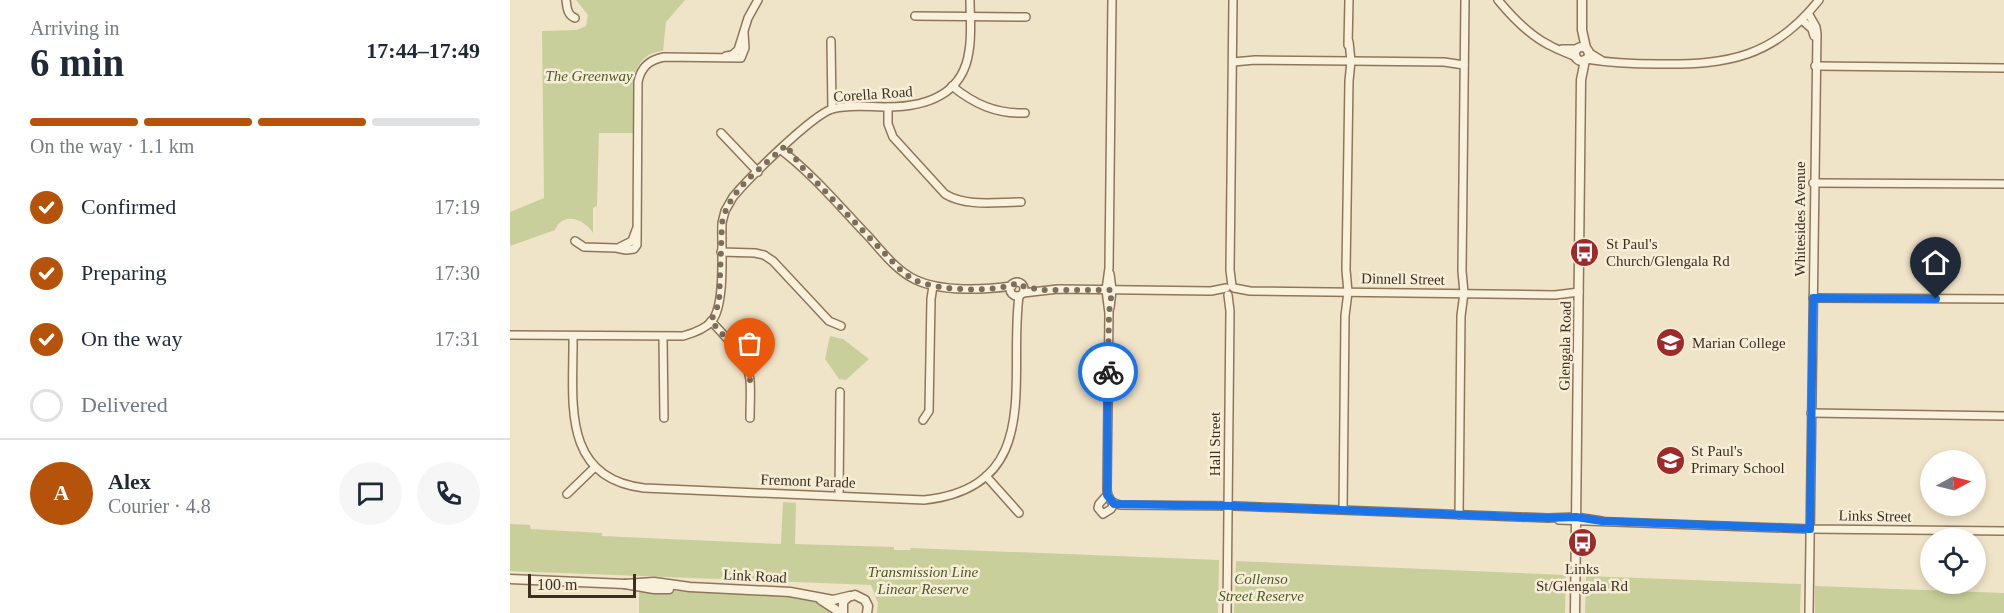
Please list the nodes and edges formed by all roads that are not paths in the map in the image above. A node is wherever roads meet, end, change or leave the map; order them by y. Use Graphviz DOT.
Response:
graph roads {
  1 [pos="566,0"];
  2 [pos="758,0"];
  3 [pos="970,0"];
  4 [pos="1113,0"];
  5 [pos="1233,0"];
  6 [pos="1349,0"];
  7 [pos="1465,0"];
  8 [pos="1498,0"];
  9 [pos="1582,0"];
  10 [pos="1820,0"];
  11 [pos="1809,14"];
  12 [pos="915,16"];
  13 [pos="970,16"];
  14 [pos="1026,17"];
  15 [pos="574,18"];
  16 [pos="1802,20"];
  17 [pos="831,41"];
  18 [pos="1815,41"];
  19 [pos="1581,54"];
  20 [pos="1233,59"];
  21 [pos="1349,61"];
  22 [pos="1464,62"];
  23 [pos="1815,66"];
  24 [pos="2004,69"];
  25 [pos="952,86"];
  26 [pos="888,107"];
  27 [pos="832,109"];
  28 [pos="1025,113"];
  29 [pos="721,133"];
  30 [pos="784,148"];
  31 [pos="758,171"];
  32 [pos="1813,183"];
  33 [pos="2004,184"];
  34 [pos="1021,202"];
  35 [pos="575,241"];
  36 [pos="722,252"];
  37 [pos="933,286"];
  38 [pos="1109,290"];
  39 [pos="1230,291"];
  40 [pos="1017,292"];
  41 [pos="1346,292"];
  42 [pos="1461,293"];
  43 [pos="1579,295"];
  44 [pos="1813,298"];
  45 [pos="2004,299"];
  46 [pos="711,321"];
  47 [pos="840,326"];
  48 [pos="573,336"];
  49 [pos="510,337"];
  50 [pos="663,337"];
  51 [pos="840,392"];
  52 [pos="1811,413"];
  53 [pos="2004,416"];
  54 [pos="664,418"];
  55 [pos="750,418"];
  56 [pos="923,420"];
  57 [pos="595,467"];
  58 [pos="986,476"];
  59 [pos="567,494"];
  60 [pos="839,496"];
  61 [pos="1228,506"];
  62 [pos="1343,510"];
  63 [pos="1019,513"];
  64 [pos="1459,515"];
  65 [pos="1576,519"];
  66 [pos="1810,529"];
  67 [pos="2004,531"];
  68 [pos="510,579"];
  69 [pos="850,596"];
  70 [pos="818,598"];
  71 [pos="842,613"];
  72 [pos="867,613"];
  73 [pos="1227,613"];
  74 [pos="1575,613"];
  75 [pos="1809,613"];
  1 -- 15 [label="street"];
  2 -- 35 [label="street"];
  3 -- 13 [label="street, Corella Road"];
  4 -- 38 [label="street"];
  5 -- 20 [label="street, Hall Street"];
  6 -- 21 [label="street"];
  7 -- 22 [label="street"];
  8 -- 19 [label="street"];
  9 -- 19 [label="street, Glengala Road"];
  10 -- 11 [label="street"];
  11 -- 16 [label="street"];
  11 -- 18 [label="street, Whitesides Avenue"];
  12 -- 13 [label="street"];
  13 -- 14 [label="street"];
  13 -- 25 [label="street, Corella Road"];
  16 -- 18 [label="street"];
  16 -- 19 [label="street"];
  17 -- 27 [label="street"];
  18 -- 23 [label="street, Whitesides Avenue"];
  19 -- 43 [label="street, Glengala Road"];
  20 -- 21 [label="street"];
  20 -- 39 [label="street, Hall Street"];
  21 -- 22 [label="street"];
  21 -- 41 [label="street"];
  22 -- 42 [label="street"];
  23 -- 24 [label="street"];
  23 -- 32 [label="street, Whitesides Avenue"];
  25 -- 26 [label="street, Corella Road"];
  25 -- 28 [label="street"];
  26 -- 27 [label="street, Corella Road"];
  26 -- 34 [label="street"];
  27 -- 30 [label="street, Corella Road"];
  29 -- 31 [label="street"];
  30 -- 31 [label="street, Corella Road"];
  30 -- 37 [label="street, Dinnell Street"];
  31 -- 36 [label="street, Corella Road"];
  32 -- 33 [label="street"];
  32 -- 44 [label="street, Whitesides Avenue"];
  36 -- 46 [label="street, Corella Road"];
  36 -- 47 [label="street"];
  37 -- 40 [label="street, Dinnell Street"];
  37 -- 56 [label="street"];
  38 -- 39 [label="street, Dinnell Street"];
  38 -- 40 [label="street, Dinnell Street"];
  38 -- 61 [label="street, Links Street"];
  39 -- 41 [label="street, Dinnell Street"];
  39 -- 61 [label="street, Hall Street"];
  40 -- 58 [label="street, Fremont Parade"];
  41 -- 42 [label="street, Dinnell Street"];
  41 -- 62 [label="street"];
  42 -- 43 [label="street, Dinnell Street"];
  42 -- 64 [label="street"];
  43 -- 65 [label="street, Glengala Road"];
  44 -- 45 [label="street"];
  44 -- 52 [label="street, Whitesides Avenue"];
  46 -- 50 [label="street"];
  46 -- 55 [label="street"];
  48 -- 49 [label="street"];
  48 -- 50 [label="street"];
  48 -- 57 [label="street, Fremont Parade"];
  50 -- 54 [label="street"];
  51 -- 60 [label="street"];
  52 -- 53 [label="street"];
  52 -- 66 [label="street, Whitesides Avenue"];
  57 -- 59 [label="street"];
  57 -- 60 [label="street, Fremont Parade"];
  58 -- 60 [label="street, Fremont Parade"];
  58 -- 63 [label="street"];
  61 -- 62 [label="street, Links Street"];
  61 -- 73 [label="street, Hall Street"];
  62 -- 64 [label="street, Links Street"];
  64 -- 65 [label="street, Links Street"];
  65 -- 66 [label="street, Links Street"];
  65 -- 74 [label="street, Glengala Road"];
  66 -- 67 [label="street, Links Street"];
  66 -- 75 [label="street, Whitesides Avenue"];
  68 -- 70 [label="street, Link Road"];
  69 -- 70 [label="street, Link Road"];
  69 -- 71 [label="street"];
  69 -- 72 [label="street"];
  70 -- 71 [label="street, Link Road"];
}
